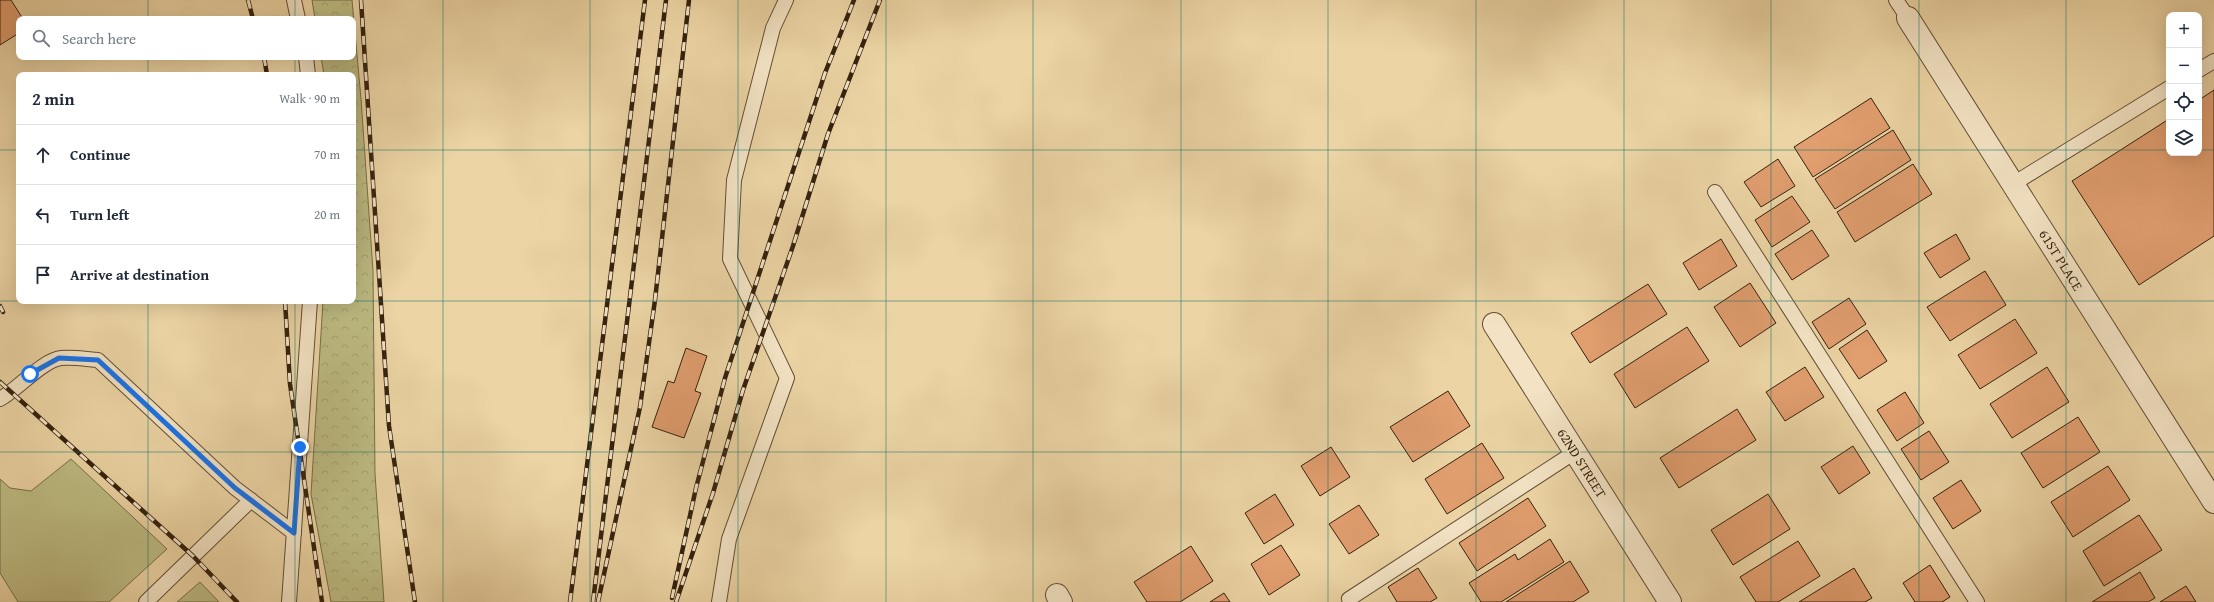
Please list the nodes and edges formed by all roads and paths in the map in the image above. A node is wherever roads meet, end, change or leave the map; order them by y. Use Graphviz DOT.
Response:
graph roads {
  1 [pos="294,0"];
  2 [pos="786,0"];
  3 [pos="1896,0"];
  4 [pos="297,16"];
  5 [pos="1908,18"];
  6 [pos="306,60"];
  7 [pos="2214,61"];
  8 [pos="2202,68"];
  9 [pos="308,72"];
  10 [pos="2166,90"];
  11 [pos="2013,184"];
  12 [pos="1715,192"];
  13 [pos="310,304"];
  14 [pos="1494,324"];
  15 [pos="0,399"];
  16 [pos="1575,452"];
  17 [pos="251,500"];
  18 [pos="2214,502"];
  19 [pos="294,533"];
  20 [pos="146,602"];
  21 [pos="289,602"];
  22 [pos="719,602"];
  23 [pos="1350,602"];
  24 [pos="1670,602"];
  25 [pos="1977,602"];
  1 -- 4 [label="lane"];
  2 -- 22 [label="lane"];
  3 -- 5 [label="lane"];
  5 -- 11 [label="street, 61ST PLACE"];
  6 -- 9 [label="lane"];
  7 -- 8 [label="lane"];
  10 -- 11 [label="lane"];
  11 -- 18 [label="street, 61ST PLACE"];
  12 -- 25 [label="lane"];
  13 -- 19 [label="lane"];
  14 -- 16 [label="street, 62ND STREET"];
  15 -- 17 [label="lane"];
  16 -- 23 [label="lane"];
  16 -- 24 [label="street, 62ND STREET"];
  17 -- 19 [label="lane"];
  17 -- 20 [label="lane"];
  19 -- 21 [label="lane"];
}
